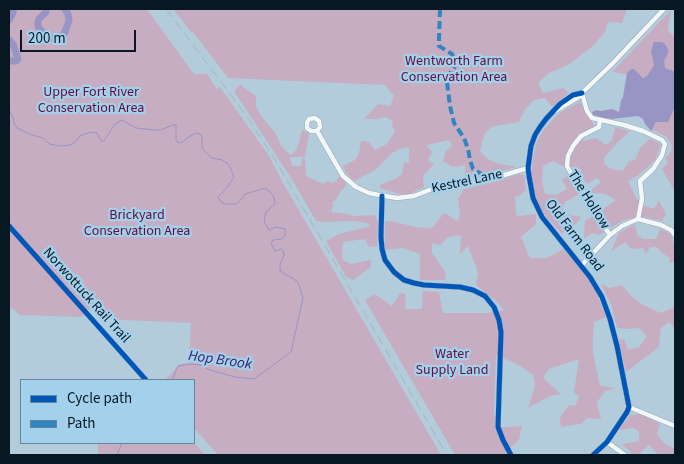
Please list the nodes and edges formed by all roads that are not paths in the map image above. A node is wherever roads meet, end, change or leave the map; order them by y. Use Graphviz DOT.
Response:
graph roads {
  1 [pos="664,9"];
  2 [pos="582,93"];
  3 [pos="600,120"];
  4 [pos="317,131"];
  5 [pos="528,168"];
  6 [pos="382,196"];
  7 [pos="638,220"];
  8 [pos="610,235"];
  9 [pos="675,235"];
  10 [pos="582,265"];
  11 [pos="629,407"];
  12 [pos="675,426"];
  13 [pos="607,442"];
  14 [pos="511,455"];
  15 [pos="594,455"];
  16 [pos="625,455"];
  1 -- 2 [label="street, Old Farm Road"];
  2 -- 3 [label="street"];
  2 -- 5 [label="street, Old Farm Road"];
  3 -- 7 [label="street"];
  3 -- 8 [label="street, The Hollow"];
  4 -- 6 [label="street, Kestrel Lane"];
  5 -- 6 [label="street, Kestrel Lane"];
  5 -- 10 [label="street, Old Farm Road"];
  6 -- 14 [label="street"];
  7 -- 8 [label="street"];
  7 -- 9 [label="street"];
  8 -- 10 [label="street"];
  10 -- 11 [label="street, Old Farm Road"];
  11 -- 12 [label="street"];
  11 -- 13 [label="street"];
  13 -- 15 [label="street"];
  13 -- 16 [label="street"];
}
